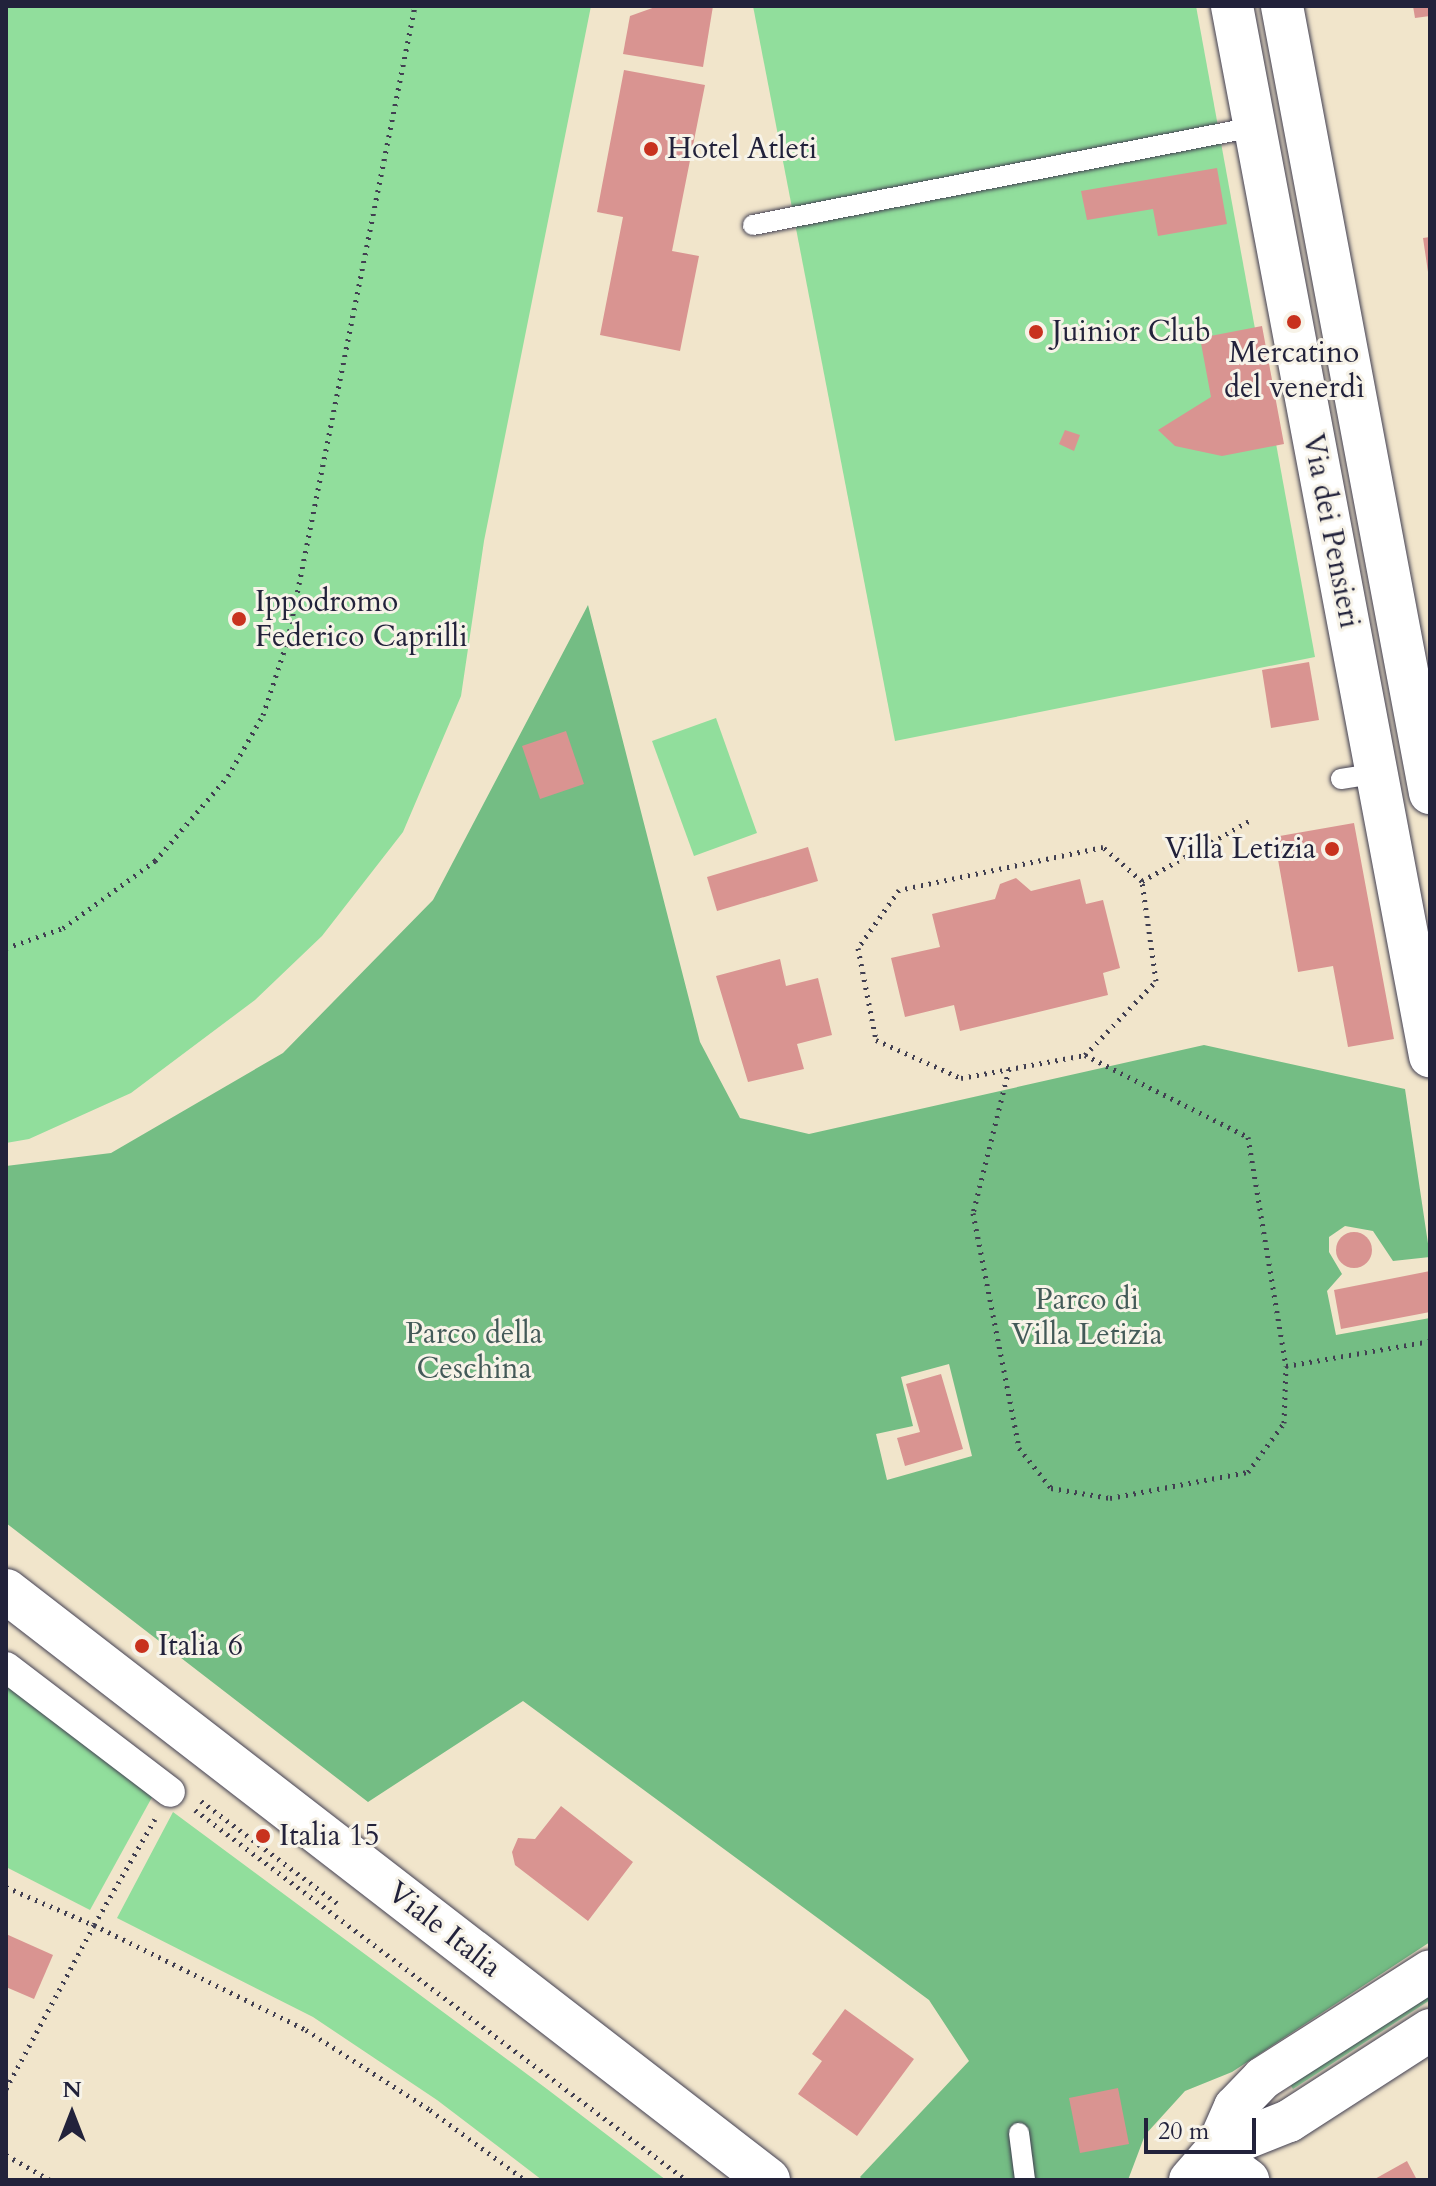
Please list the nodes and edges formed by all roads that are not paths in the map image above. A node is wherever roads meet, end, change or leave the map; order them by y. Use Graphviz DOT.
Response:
graph roads {
  1 [pos="1232,6"];
  2 [pos="1282,6"];
  3 [pos="1254,127"];
  4 [pos="753,225"];
  5 [pos="1430,793"];
  6 [pos="1426,1011"];
  7 [pos="1430,1056"];
  8 [pos="6,1591"];
  9 [pos="6,1667"];
  10 [pos="185,1796"];
  11 [pos="1430,1971"];
  12 [pos="1430,2030"];
  13 [pos="1019,2133"];
  14 [pos="1207,2162"];
  15 [pos="768,2180"];
  16 [pos="1025,2180"];
  17 [pos="1248,2180"];
  1 -- 3 [label="street, Via dei Pensieri"];
  2 -- 5 [label="street, Via dei Pensieri"];
  3 -- 4 [label="lane"];
  3 -- 6 [label="street, Via dei Pensieri"];
  6 -- 7 [label="street, Via dei Pensieri"];
  8 -- 15 [label="main road, Viale Italia"];
  9 -- 10 [label="street"];
  11 -- 14 [label="street"];
  12 -- 14 [label="street"];
  13 -- 16 [label="lane"];
  14 -- 17 [label="street"];
}
